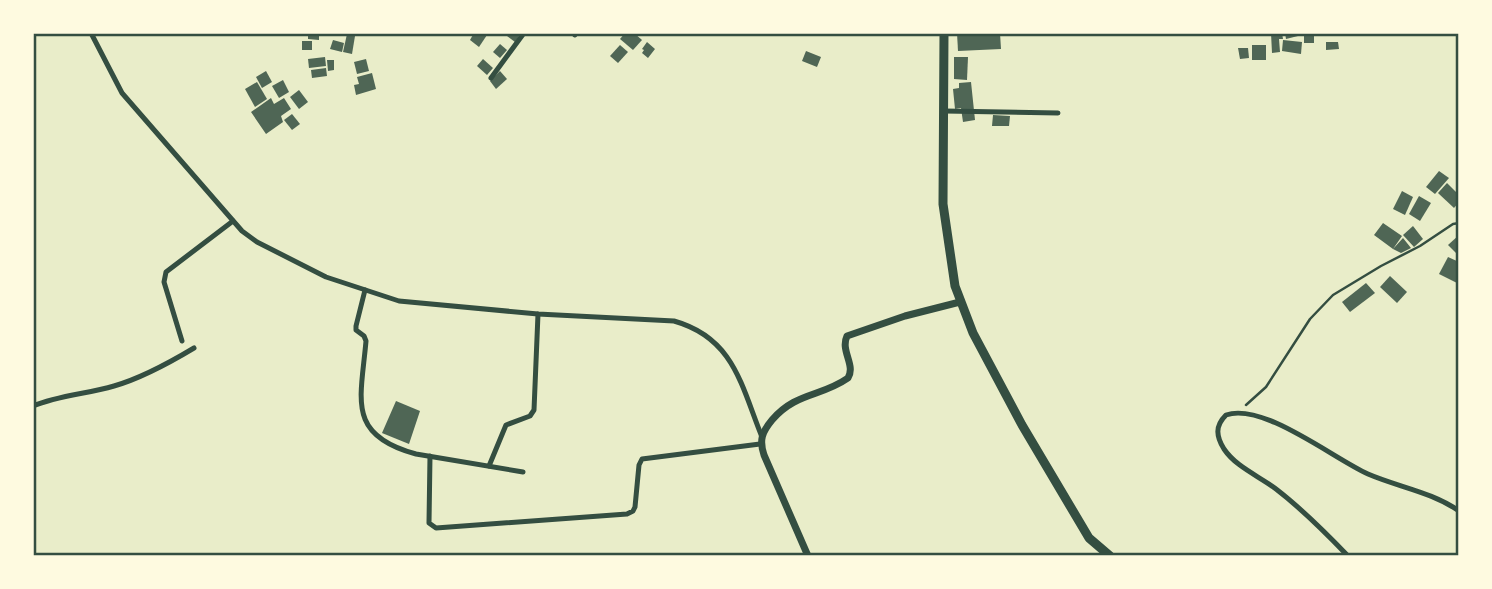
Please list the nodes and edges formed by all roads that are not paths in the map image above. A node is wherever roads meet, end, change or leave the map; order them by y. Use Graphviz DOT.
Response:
graph roads {
  1 [pos="91,33"];
  2 [pos="524,33"];
  3 [pos="944,33"];
  4 [pos="491,78"];
  5 [pos="944,111"];
  6 [pos="1058,113"];
  7 [pos="233,221"];
  8 [pos="365,290"];
  9 [pos="960,302"];
  10 [pos="538,314"];
  11 [pos="182,341"];
  12 [pos="194,348"];
  13 [pos="33,406"];
  14 [pos="761,440"];
  15 [pos="430,456"];
  16 [pos="489,466"];
  17 [pos="523,472"];
  18 [pos="1459,511"];
  19 [pos="808,556"];
  20 [pos="1110,556"];
  21 [pos="1348,556"];
  1 -- 7 [label="street"];
  2 -- 4 [label="street"];
  3 -- 5 [label="main road"];
  5 -- 6 [label="street"];
  5 -- 9 [label="main road"];
  7 -- 8 [label="street"];
  7 -- 11 [label="street"];
  8 -- 10 [label="street"];
  8 -- 15 [label="street"];
  9 -- 14 [label="street"];
  9 -- 20 [label="main road"];
  10 -- 14 [label="street"];
  10 -- 16 [label="street"];
  12 -- 13 [label="street"];
  14 -- 15 [label="street"];
  14 -- 19 [label="street"];
  15 -- 16 [label="street"];
  16 -- 17 [label="street"];
  18 -- 21 [label="street"];
}
